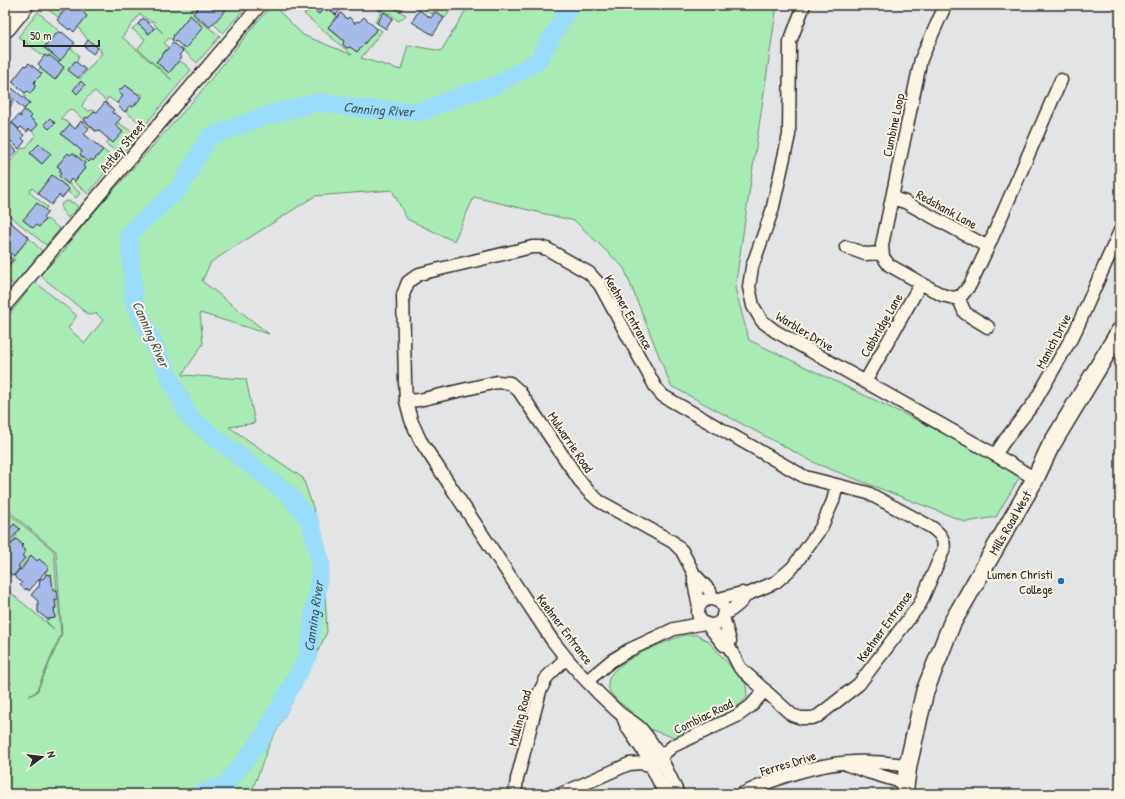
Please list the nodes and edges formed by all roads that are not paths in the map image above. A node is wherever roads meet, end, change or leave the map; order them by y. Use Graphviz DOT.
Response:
graph roads {
  1 [pos="22,5"];
  2 [pos="260,5"];
  3 [pos="804,5"];
  4 [pos="945,6"];
  5 [pos="5,26"];
  6 [pos="1061,80"];
  7 [pos="892,198"];
  8 [pos="1120,231"];
  9 [pos="988,247"];
  10 [pos="846,248"];
  11 [pos="882,253"];
  12 [pos="921,283"];
  13 [pos="958,297"];
  14 [pos="5,306"];
  15 [pos="988,327"];
  16 [pos="1120,331"];
  17 [pos="864,382"];
  18 [pos="406,401"];
  19 [pos="995,455"];
  20 [pos="1035,478"];
  21 [pos="837,485"];
  22 [pos="694,574"];
  23 [pos="746,595"];
  24 [pos="714,600"];
  25 [pos="698,608"];
  26 [pos="723,616"];
  27 [pos="706,624"];
  28 [pos="674,629"];
  29 [pos="728,646"];
  30 [pos="566,658"];
  31 [pos="587,681"];
  32 [pos="765,690"];
  33 [pos="623,717"];
  34 [pos="660,757"];
  35 [pos="844,763"];
  36 [pos="908,765"];
  37 [pos="652,766"];
  38 [pos="905,788"];
  39 [pos="516,794"];
  40 [pos="561,794"];
  41 [pos="665,794"];
  42 [pos="678,794"];
  43 [pos="742,794"];
  1 -- 5 [label="highway"];
  2 -- 14 [label="street, Astley Street"];
  3 -- 17 [label="street, Warbler Drive"];
  4 -- 7 [label="street, Cumbine Loop"];
  6 -- 9 [label="street"];
  7 -- 9 [label="street, Redshank Lane"];
  7 -- 11 [label="street, Cumbine Loop"];
  8 -- 19 [label="street, Manich Drive"];
  9 -- 13 [label="street"];
  10 -- 11 [label="street"];
  11 -- 12 [label="street"];
  12 -- 13 [label="street"];
  12 -- 17 [label="street, Cabbridge Lane"];
  13 -- 15 [label="street"];
  16 -- 20 [label="main road, Mills Road West"];
  17 -- 19 [label="street, Warbler Drive"];
  18 -- 21 [label="street, Keehner Entrance"];
  18 -- 22 [label="street, Mulwarrie Road"];
  18 -- 30 [label="street, Keehner Entrance"];
  19 -- 20 [label="street, Warbler Drive"];
  20 -- 36 [label="main road, Mills Road West"];
  21 -- 23 [label="street"];
  21 -- 32 [label="street, Keehner Entrance"];
  22 -- 24 [label="street, Mulwarrie Road"];
  22 -- 25 [label="street, Mulwarrie Road"];
  23 -- 24 [label="street"];
  23 -- 26 [label="street"];
  24 -- 25 [label="street"];
  24 -- 26 [label="street"];
  25 -- 27 [label="street"];
  25 -- 28 [label="street"];
  26 -- 27 [label="street"];
  26 -- 29 [label="street, Keehner Entrance"];
  27 -- 28 [label="street"];
  27 -- 29 [label="street, Keehner Entrance"];
  28 -- 31 [label="street"];
  29 -- 32 [label="street, Keehner Entrance"];
  30 -- 31 [label="street, Keehner Entrance"];
  30 -- 39 [label="street, Mulling Road"];
  31 -- 33 [label="street, Keehner Entrance"];
  32 -- 34 [label="street, Combiac Road"];
  33 -- 34 [label="street, Keehner Entrance"];
  33 -- 37 [label="street, Keehner Entrance"];
  34 -- 37 [label="street, Combiac Road"];
  34 -- 42 [label="street, Keehner Entrance"];
  35 -- 36 [label="street, Ferres Drive"];
  35 -- 38 [label="street, Ferres Drive"];
  35 -- 43 [label="street, Ferres Drive"];
  36 -- 38 [label="main road, Mills Road West"];
  37 -- 40 [label="street"];
  37 -- 41 [label="street, Keehner Entrance"];
}
